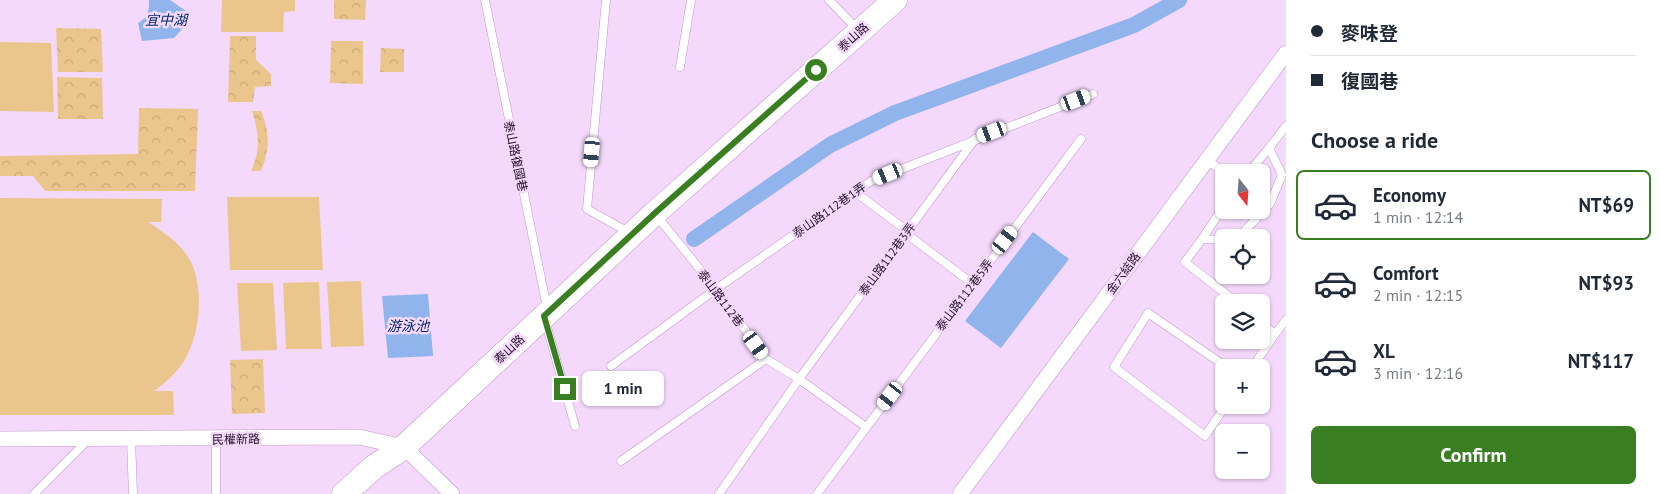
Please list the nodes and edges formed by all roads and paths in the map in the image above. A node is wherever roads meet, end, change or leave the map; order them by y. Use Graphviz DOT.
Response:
graph roads {
  1 [pos="485,0"];
  2 [pos="606,0"];
  3 [pos="691,0"];
  4 [pos="829,0"];
  5 [pos="895,0"];
  6 [pos="860,31"];
  7 [pos="1286,53"];
  8 [pos="680,67"];
  9 [pos="1093,94"];
  10 [pos="1286,126"];
  11 [pos="975,138"];
  12 [pos="1081,138"];
  13 [pos="1269,148"];
  14 [pos="1206,160"];
  15 [pos="1256,164"];
  16 [pos="1215,166"];
  17 [pos="855,192"];
  18 [pos="655,213"];
  19 [pos="1215,219"];
  20 [pos="1246,229"];
  21 [pos="907,232"];
  22 [pos="632,234"];
  23 [pos="1202,239"];
  24 [pos="1215,240"];
  25 [pos="972,284"];
  26 [pos="716,289"];
  27 [pos="1226,294"];
  28 [pos="546,314"];
  29 [pos="1286,320"];
  30 [pos="1270,330"];
  31 [pos="1275,334"];
  32 [pos="766,359"];
  33 [pos="1215,359"];
  34 [pos="1258,359"];
  35 [pos="611,366"];
  36 [pos="798,379"];
  37 [pos="1220,414"];
  38 [pos="575,426"];
  39 [pos="866,427"];
  40 [pos="89,439"];
  41 [pos="130,439"];
  42 [pos="216,439"];
  43 [pos="0,440"];
  44 [pos="404,446"];
  45 [pos="621,461"];
  46 [pos="34,494"];
  47 [pos="133,494"];
  48 [pos="216,494"];
  49 [pos="344,494"];
  50 [pos="452,494"];
  51 [pos="719,494"];
  52 [pos="818,494"];
  53 [pos="960,494"];
  1 -- 28 [label="lane, 泰山路復國巷"];
  2 -- 22 [label="lane"];
  3 -- 8 [label="lane"];
  4 -- 6 [label="lane"];
  5 -- 6 [label="main road, 泰山路"];
  6 -- 18 [label="main road, 泰山路"];
  7 -- 14 [label="street, 金六結路"];
  9 -- 11 [label="lane, 泰山路112巷1弄"];
  10 -- 13 [label="lane"];
  11 -- 17 [label="lane, 泰山路112巷1弄"];
  11 -- 21 [label="lane, 泰山路112巷3弄"];
  12 -- 25 [label="lane, 泰山路112巷5弄"];
  13 -- 15 [label="lane"];
  13 -- 20 [label="lane"];
  14 -- 16 [label="lane"];
  14 -- 53 [label="street, 金六結路"];
  17 -- 21 [label="lane"];
  17 -- 26 [label="lane, 泰山路112巷1弄"];
  18 -- 22 [label="main road, 泰山路"];
  18 -- 26 [label="lane, 泰山路112巷"];
  19 -- 23 [label="lane"];
  21 -- 25 [label="lane"];
  21 -- 36 [label="lane, 泰山路112巷3弄"];
  22 -- 28 [label="main road, 泰山路"];
  23 -- 24 [label="lane"];
  23 -- 27 [label="lane"];
  25 -- 39 [label="lane, 泰山路112巷5弄"];
  26 -- 32 [label="lane, 泰山路112巷"];
  26 -- 35 [label="lane, 泰山路112巷1弄"];
  28 -- 38 [label="lane, 泰山路復國巷"];
  28 -- 44 [label="main road, 泰山路"];
  29 -- 31 [label="lane"];
  30 -- 31 [label="lane"];
  31 -- 34 [label="lane"];
  32 -- 36 [label="lane, 泰山路112巷"];
  32 -- 45 [label="lane"];
  33 -- 37 [label="lane"];
  36 -- 39 [label="lane, 泰山路112巷"];
  36 -- 51 [label="lane, 泰山路112巷3弄"];
  39 -- 52 [label="lane, 泰山路112巷5弄"];
  40 -- 41 [label="street, 民權新路"];
  40 -- 43 [label="street, 民權新路"];
  40 -- 46 [label="lane"];
  41 -- 42 [label="street, 民權新路"];
  41 -- 47 [label="lane"];
  42 -- 44 [label="street, 民權新路"];
  42 -- 48 [label="lane"];
  44 -- 49 [label="main road, 泰山路"];
  44 -- 50 [label="street"];
}
